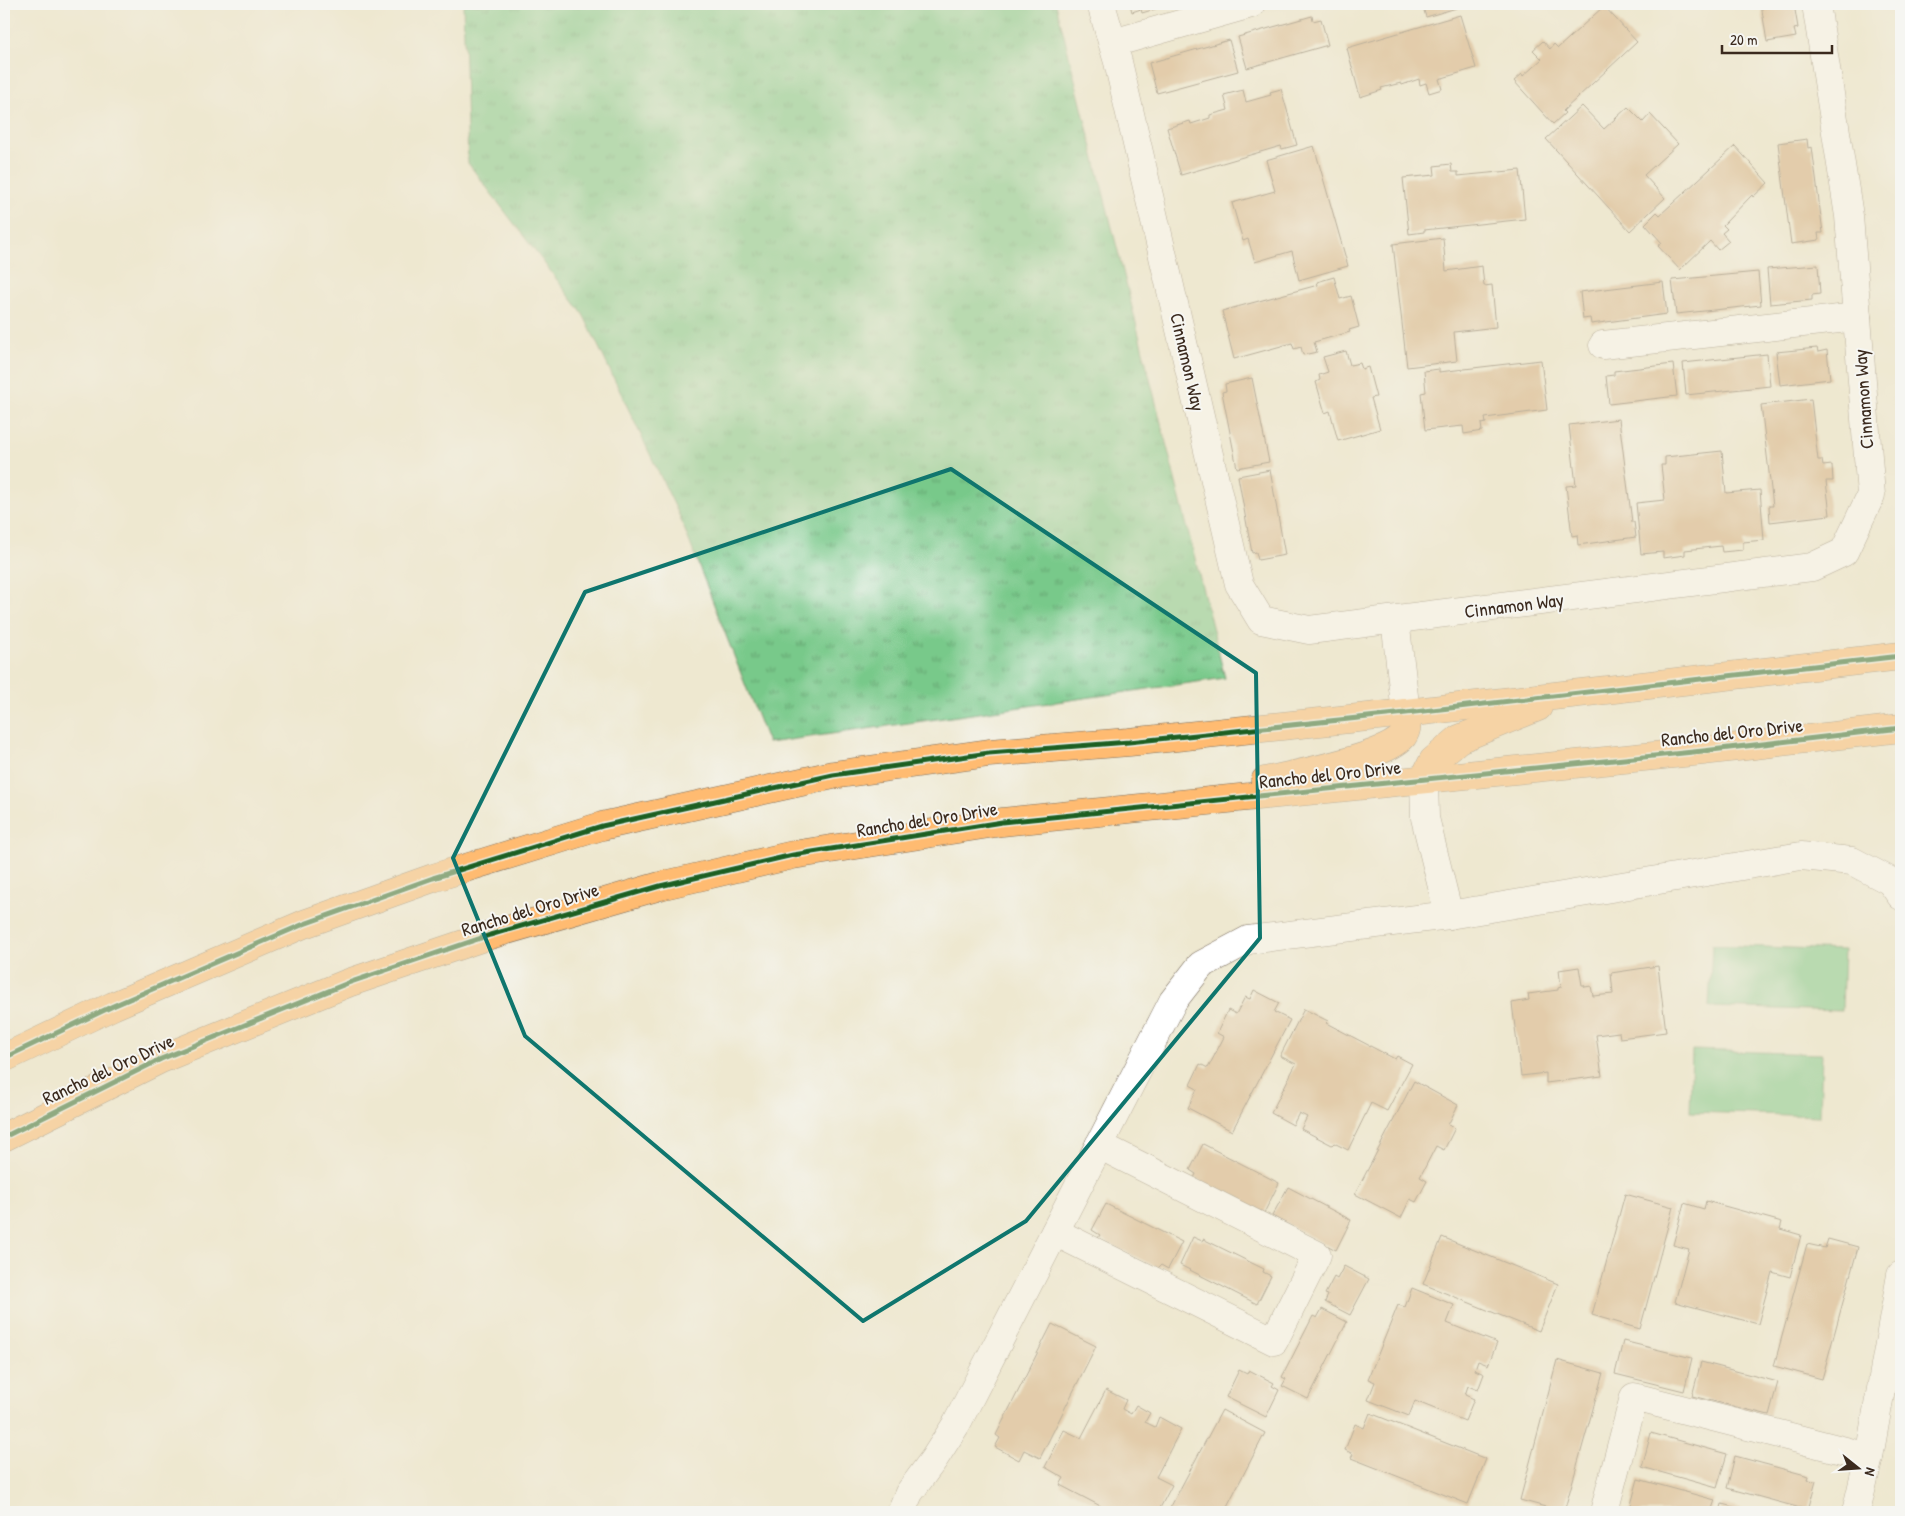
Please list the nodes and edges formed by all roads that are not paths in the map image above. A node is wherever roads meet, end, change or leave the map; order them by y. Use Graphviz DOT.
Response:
graph roads {
  1 [pos="1101,4"];
  2 [pos="1251,4"];
  3 [pos="1816,4"];
  4 [pos="1113,43"];
  5 [pos="1857,317"];
  6 [pos="1603,345"];
  7 [pos="1395,620"];
  8 [pos="1901,656"];
  9 [pos="1572,694"];
  10 [pos="1406,713"];
  11 [pos="1901,728"];
  12 [pos="1424,779"];
  13 [pos="1169,805"];
  14 [pos="1901,896"];
  15 [pos="1449,916"];
  16 [pos="4,1058"];
  17 [pos="4,1137"];
  18 [pos="1099,1145"];
  19 [pos="1055,1232"];
  20 [pos="1901,1275"];
  21 [pos="1869,1458"];
  22 [pos="901,1512"];
  23 [pos="1604,1512"];
  24 [pos="1856,1512"];
  1 -- 4 [label="street, Cinnamon Way"];
  2 -- 4 [label="street"];
  3 -- 5 [label="street, Cinnamon Way"];
  4 -- 7 [label="street, Cinnamon Way"];
  5 -- 6 [label="street"];
  5 -- 7 [label="street, Cinnamon Way"];
  7 -- 10 [label="street"];
  8 -- 9 [label="main road"];
  9 -- 10 [label="main road"];
  9 -- 12 [label="main road"];
  10 -- 13 [label="main road"];
  10 -- 16 [label="main road"];
  11 -- 12 [label="main road, Rancho del Oro Drive"];
  12 -- 13 [label="main road, Rancho del Oro Drive"];
  12 -- 15 [label="street"];
  13 -- 17 [label="main road, Rancho del Oro Drive"];
  14 -- 15 [label="street"];
  15 -- 18 [label="street"];
  18 -- 19 [label="street"];
  18 -- 19 [label="street"];
  19 -- 22 [label="street"];
  20 -- 21 [label="street"];
  21 -- 23 [label="street"];
  21 -- 24 [label="street"];
}
